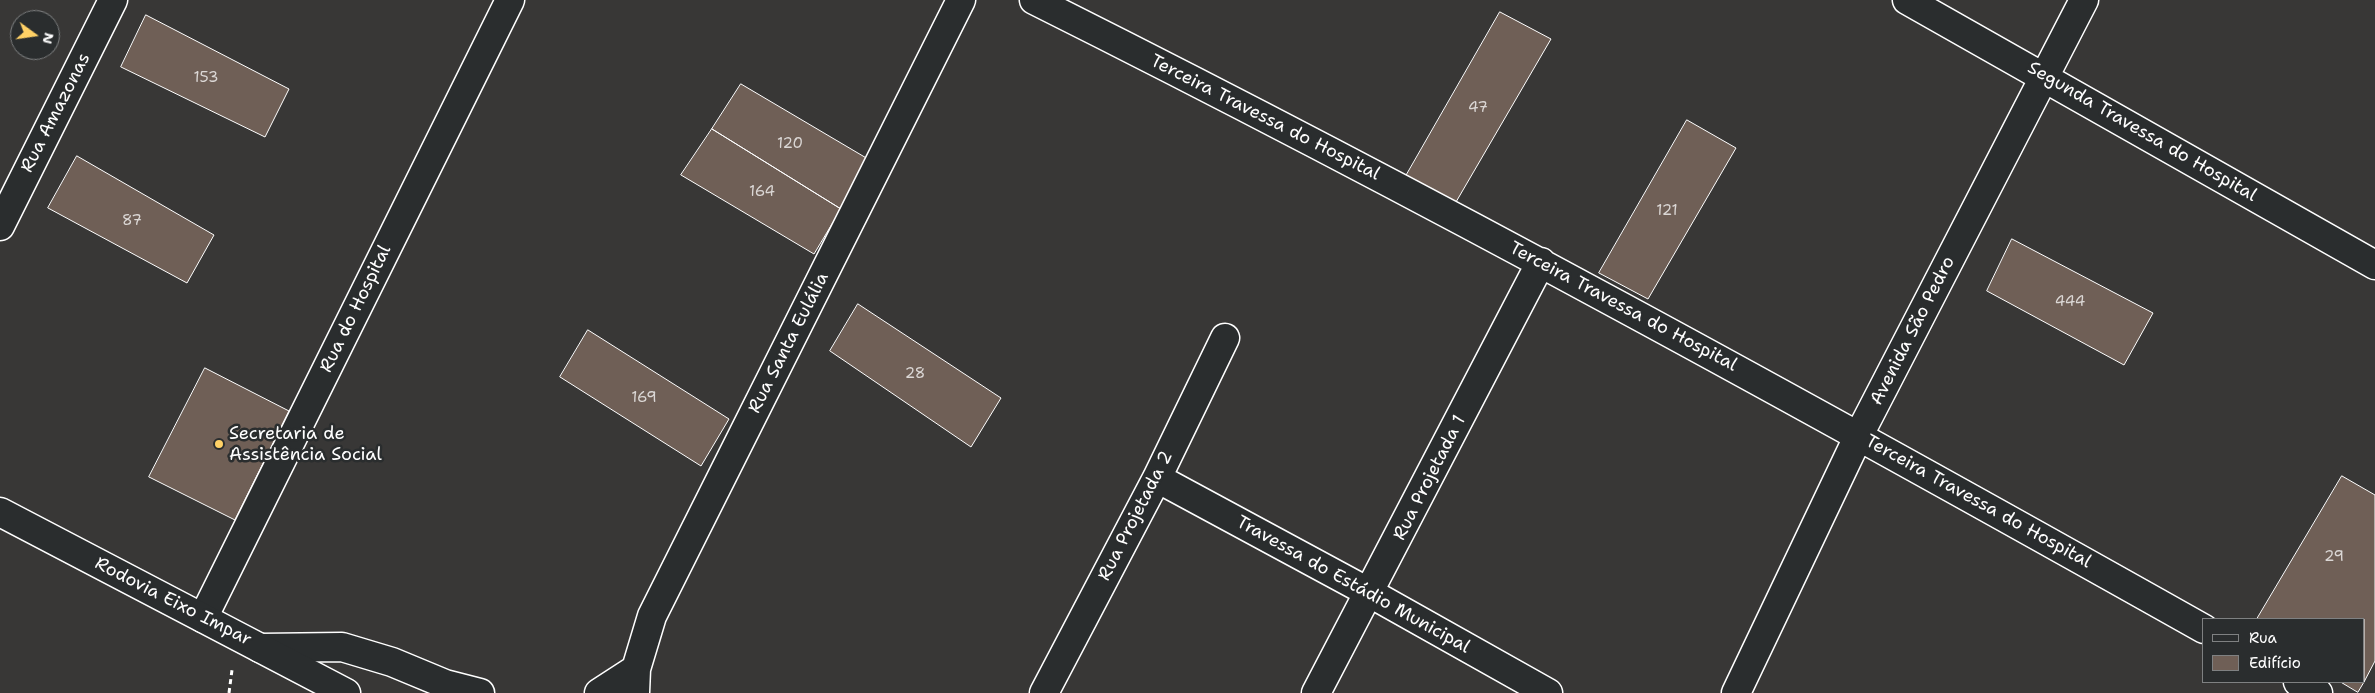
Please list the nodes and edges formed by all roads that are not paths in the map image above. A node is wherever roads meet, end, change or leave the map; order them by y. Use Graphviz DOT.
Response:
graph roads {
  1 [pos="113,0"];
  2 [pos="510,0"];
  3 [pos="961,0"];
  4 [pos="1034,0"];
  5 [pos="1907,0"];
  6 [pos="2084,0"];
  7 [pos="2045,76"];
  8 [pos="0,226"];
  9 [pos="1542,262"];
  10 [pos="2375,265"];
  11 [pos="1225,338"];
  12 [pos="1859,435"];
  13 [pos="1157,478"];
  14 [pos="0,512"];
  15 [pos="1370,593"];
  16 [pos="203,618"];
  17 [pos="2202,628"];
  18 [pos="260,648"];
  19 [pos="635,681"];
  20 [pos="2300,683"];
  21 [pos="346,693"];
  22 [pos="480,693"];
  23 [pos="600,693"];
  24 [pos="1044,693"];
  25 [pos="1316,693"];
  26 [pos="1548,693"];
  27 [pos="1736,693"];
  28 [pos="2318,693"];
  1 -- 8 [label="street, Rua Amazonas"];
  2 -- 16 [label="street, Rua do Hospital"];
  3 -- 19 [label="street, Rua Santa Eulália"];
  4 -- 9 [label="street, Terceira Travessa do Hospital"];
  5 -- 7 [label="street, Segunda Travessa do Hospital"];
  6 -- 7 [label="street, Avenida São Pedro"];
  7 -- 10 [label="street, Segunda Travessa do Hospital"];
  7 -- 12 [label="street, Avenida São Pedro"];
  9 -- 12 [label="street, Terceira Travessa do Hospital"];
  9 -- 15 [label="street, Rua Projetada 1"];
  11 -- 13 [label="street, Rua Projetada 2"];
  12 -- 17 [label="street, Terceira Travessa do Hospital"];
  12 -- 27 [label="street, Avenida São Pedro"];
  13 -- 15 [label="street, Travessa do Estádio Municipal"];
  13 -- 24 [label="street, Rua Projetada 2"];
  14 -- 16 [label="street, Rodovia Eixo Impar"];
  15 -- 25 [label="street, Rua Projetada 1"];
  15 -- 26 [label="street, Travessa do Estádio Municipal"];
  16 -- 18 [label="street, Rodovia Eixo Impar"];
  18 -- 21 [label="street, Rodovia Eixo Impar"];
  18 -- 22 [label="street"];
  19 -- 23 [label="street"];
  20 -- 28 [label="street"];
}
